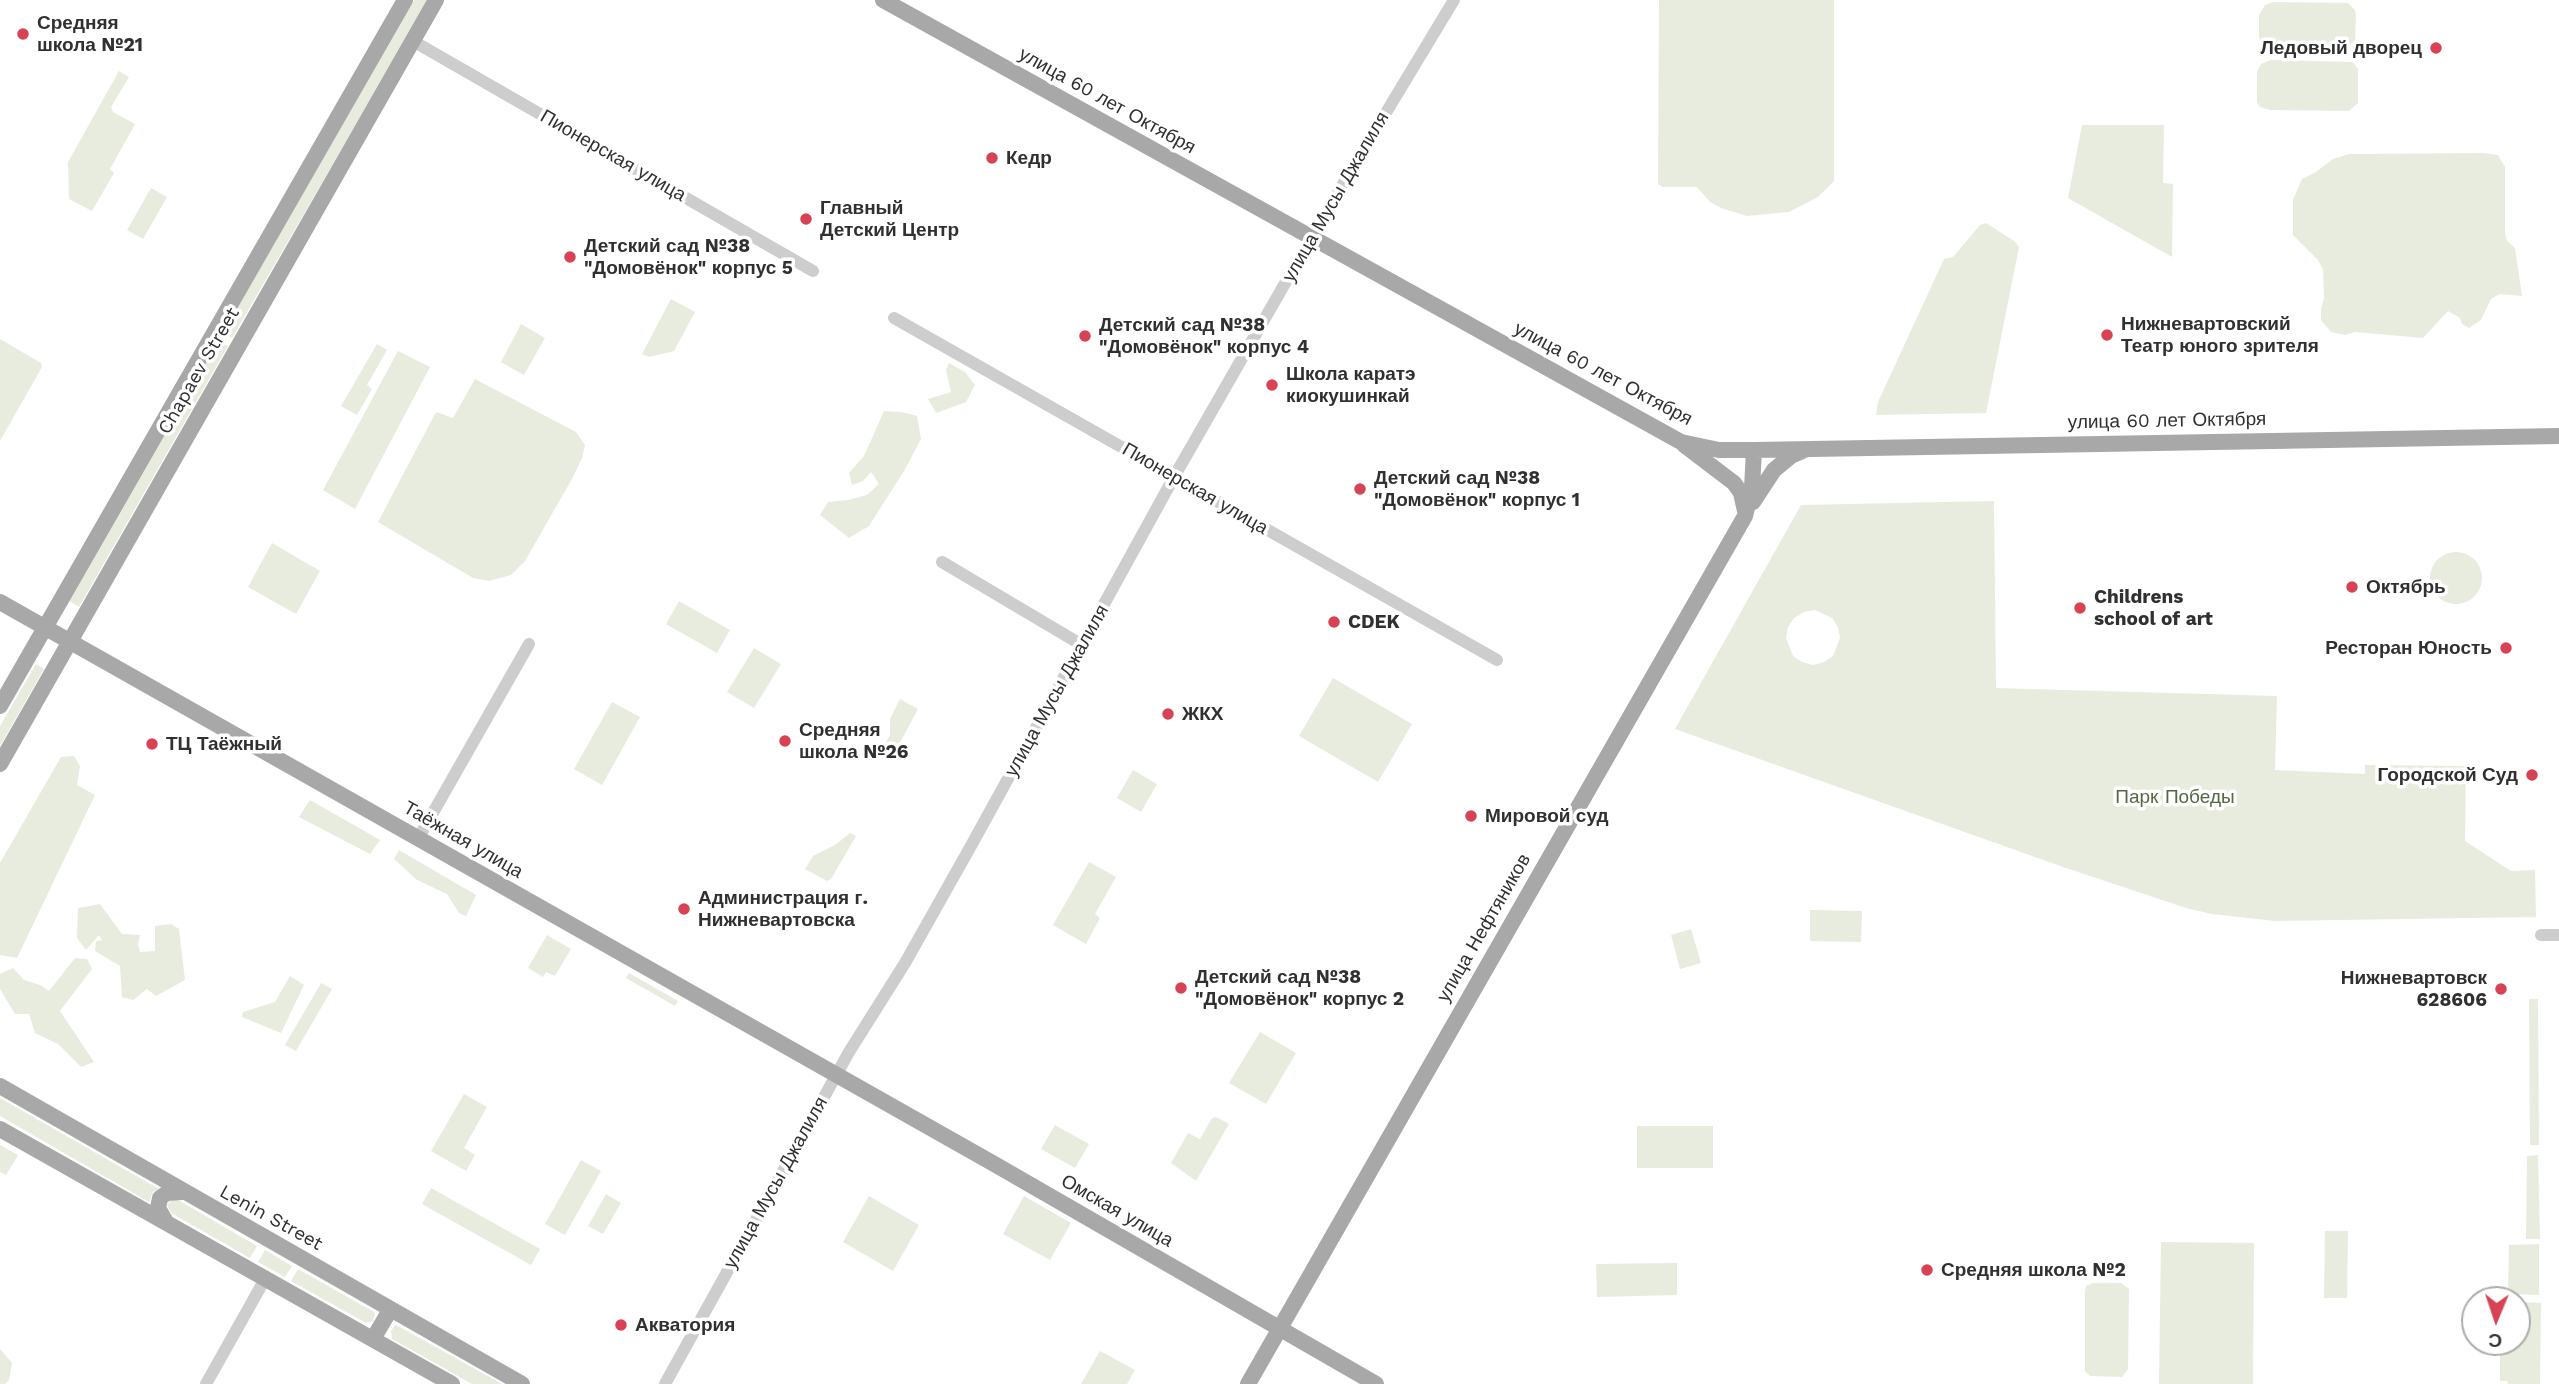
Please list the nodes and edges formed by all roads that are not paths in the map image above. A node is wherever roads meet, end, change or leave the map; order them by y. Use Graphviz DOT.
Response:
graph roads {
  1 [pos="405,0"];
  2 [pos="436,0"];
  3 [pos="883,0"];
  4 [pos="1454,0"];
  5 [pos="413,41"];
  6 [pos="1311,238"];
  7 [pos="813,271"];
  8 [pos="894,318"];
  9 [pos="2559,436"];
  10 [pos="1681,442"];
  11 [pos="1811,448"];
  12 [pos="1754,450"];
  13 [pos="1174,477"];
  14 [pos="1745,516"];
  15 [pos="942,562"];
  16 [pos="0,602"];
  17 [pos="45,627"];
  18 [pos="69,641"];
  19 [pos="529,644"];
  20 [pos="1082,645"];
  21 [pos="1497,660"];
  22 [pos="0,706"];
  23 [pos="0,764"];
  24 [pos="418,839"];
  25 [pos="2541,935"];
  26 [pos="2559,935"];
  27 [pos="836,1075"];
  28 [pos="0,1086"];
  29 [pos="0,1129"];
  30 [pos="182,1192"];
  31 [pos="166,1222"];
  32 [pos="265,1279"];
  33 [pos="390,1310"];
  34 [pos="1279,1329"];
  35 [pos="373,1339"];
  36 [pos="205,1384"];
  37 [pos="452,1384"];
  38 [pos="522,1384"];
  39 [pos="664,1384"];
  40 [pos="1248,1384"];
  41 [pos="1376,1384"];
  1 -- 17 [label="main road, Chapaev Street"];
  2 -- 5 [label="main road, Chapaev Street"];
  3 -- 6 [label="main road, улица 60 лет Октября"];
  4 -- 6 [label="street, улица Мусы Джалиля"];
  5 -- 7 [label="street, Пионерская улица"];
  5 -- 18 [label="main road, Chapaev Street"];
  6 -- 10 [label="main road, улица 60 лет Октября"];
  6 -- 13 [label="street, улица Мусы Джалиля"];
  8 -- 13 [label="street, Пионерская улица"];
  9 -- 11 [label="main road, улица 60 лет Октября"];
  10 -- 12 [label="main road, улица 60 лет Октября"];
  10 -- 14 [label="main road"];
  11 -- 12 [label="main road, улица 60 лет Октября"];
  11 -- 14 [label="main road"];
  12 -- 14 [label="main road, улица Нефтяников"];
  13 -- 20 [label="street, улица Мусы Джалиля"];
  13 -- 21 [label="street, Пионерская улица"];
  14 -- 34 [label="main road, улица Нефтяников"];
  15 -- 20 [label="street"];
  16 -- 17 [label="main road"];
  17 -- 18 [label="main road"];
  17 -- 22 [label="main road, Chapaev Street"];
  18 -- 23 [label="main road, Chapaev Street"];
  18 -- 24 [label="main road, Таёжная улица"];
  19 -- 24 [label="street"];
  20 -- 27 [label="street, улица Мусы Джалиля"];
  24 -- 27 [label="main road, Таёжная улица"];
  25 -- 26 [label="street"];
  27 -- 34 [label="main road, Омская улица"];
  27 -- 39 [label="street, улица Мусы Джалиля"];
  28 -- 30 [label="main road, Lenin Street"];
  29 -- 31 [label="main road"];
  30 -- 31 [label="main road"];
  30 -- 33 [label="main road, Lenin Street"];
  31 -- 32 [label="main road"];
  32 -- 35 [label="main road"];
  32 -- 36 [label="street"];
  33 -- 35 [label="main road"];
  33 -- 38 [label="main road, Lenin Street"];
  34 -- 40 [label="main road, улица Нефтяников"];
  34 -- 41 [label="main road, Омская улица"];
  35 -- 37 [label="main road"];
}
